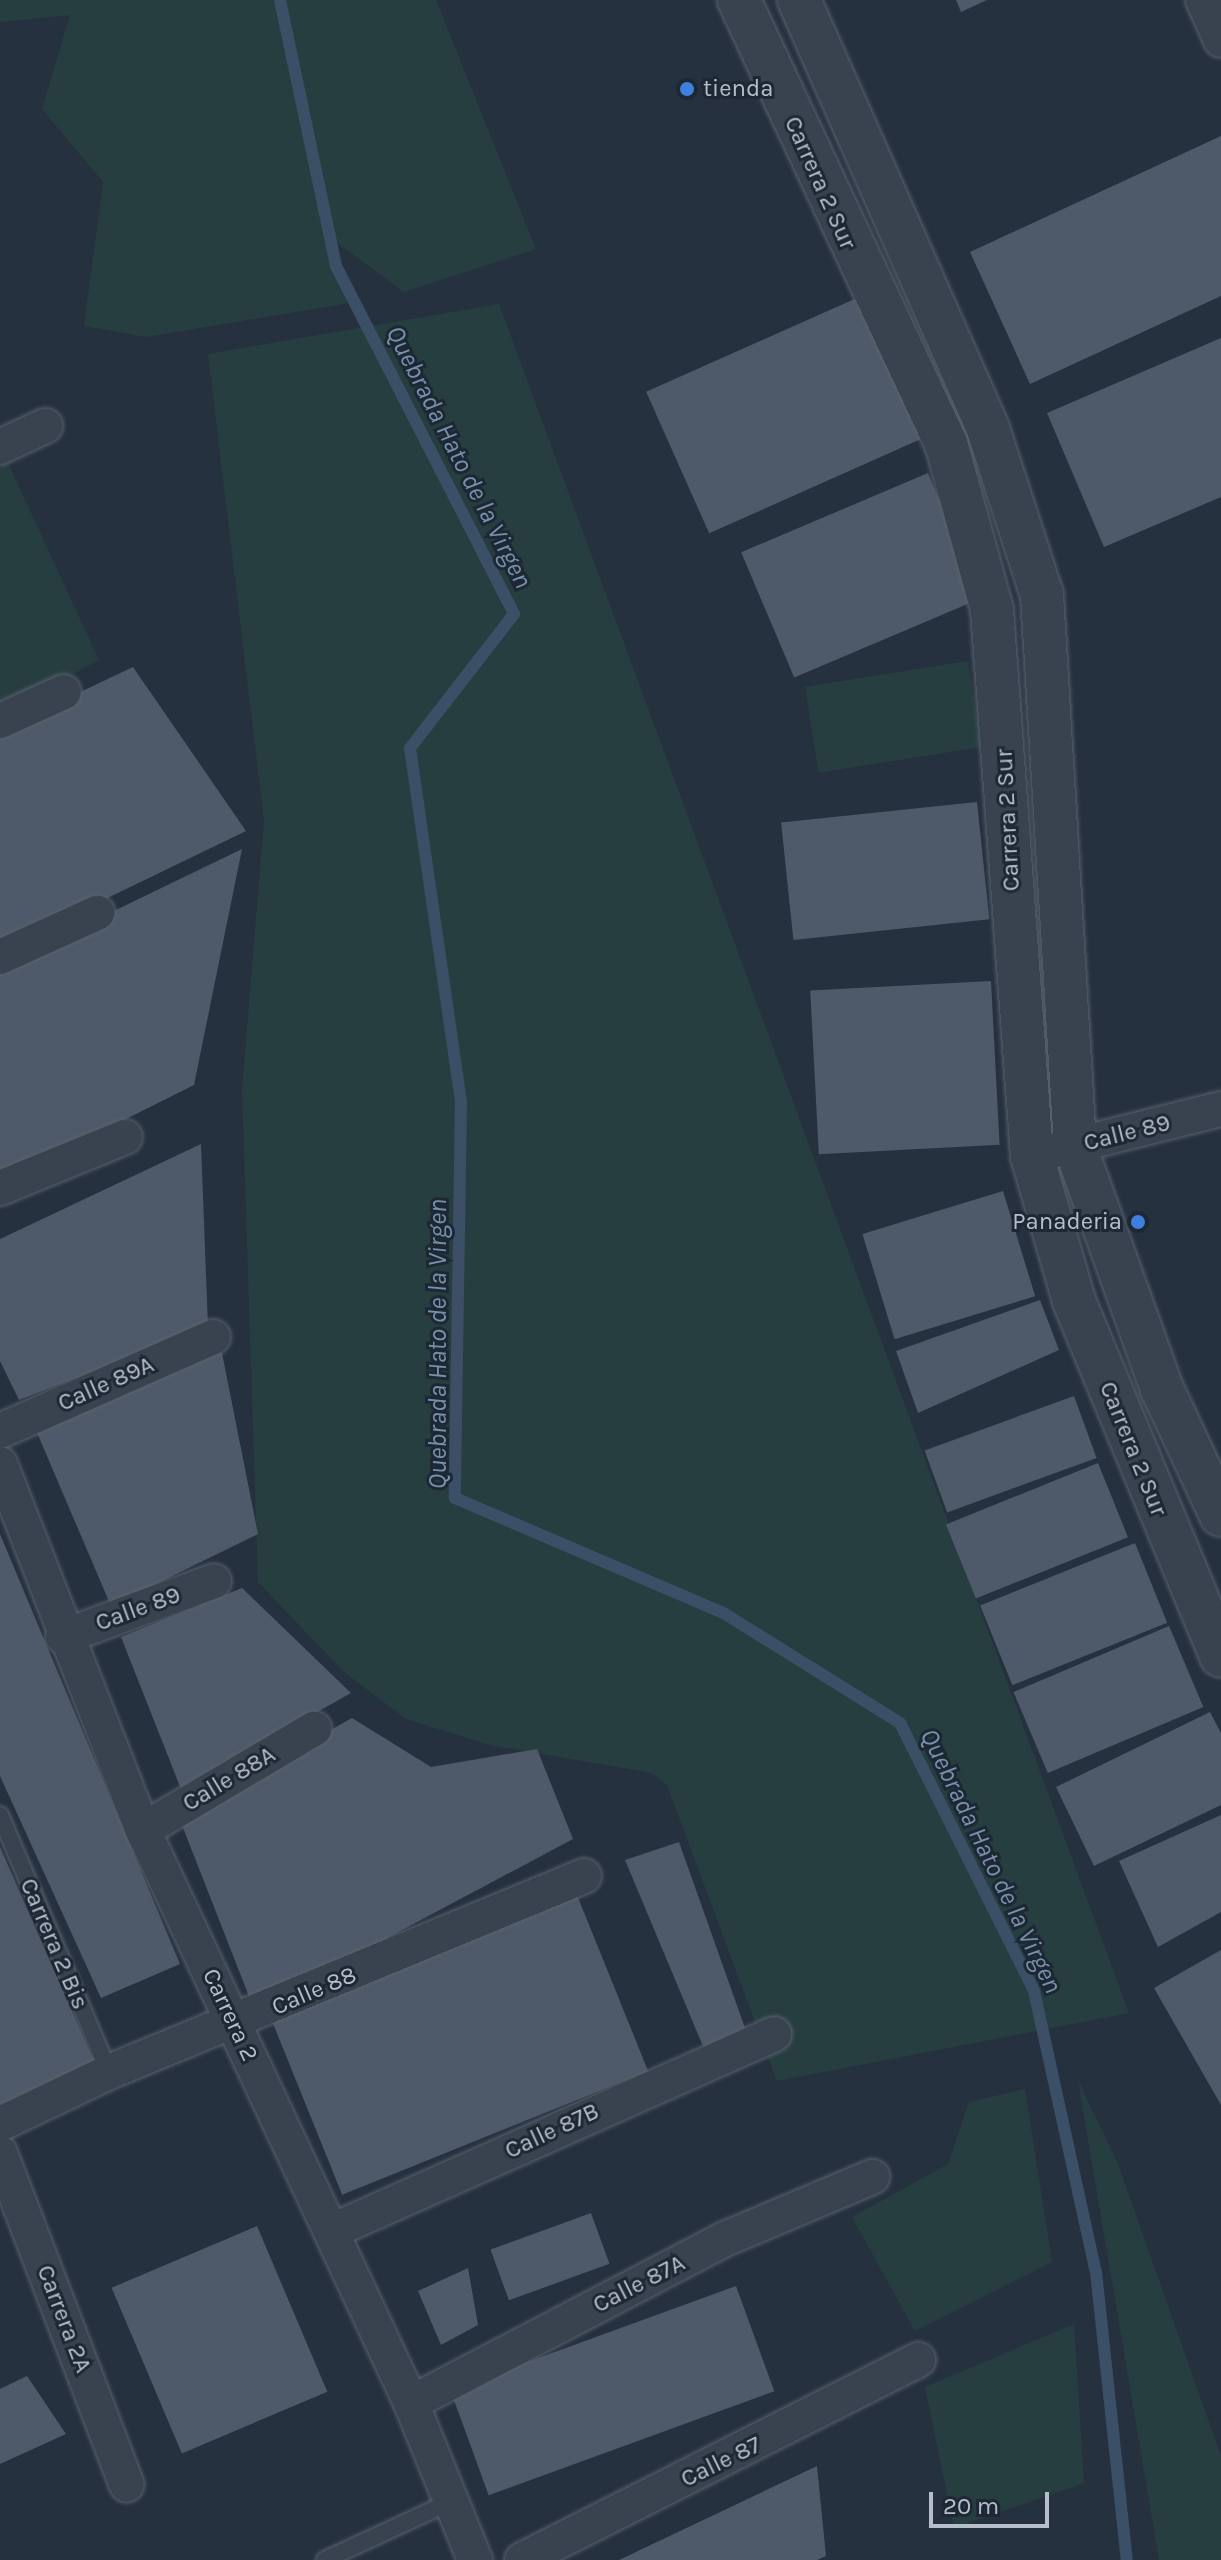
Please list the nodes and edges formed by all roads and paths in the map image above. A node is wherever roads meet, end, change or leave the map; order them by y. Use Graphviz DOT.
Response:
graph roads {
  1 [pos="739,0"];
  2 [pos="799,0"];
  3 [pos="1203,0"];
  4 [pos="1221,40"];
  5 [pos="936,319"];
  6 [pos="894,338"];
  7 [pos="45,426"];
  8 [pos="0,447"];
  9 [pos="64,692"];
  10 [pos="0,721"];
  11 [pos="97,913"];
  12 [pos="0,957"];
  13 [pos="1221,1109"];
  14 [pos="125,1137"];
  15 [pos="1075,1146"];
  16 [pos="1032,1156"];
  17 [pos="0,1188"];
  18 [pos="213,1337"];
  19 [pos="0,1431"];
  20 [pos="0,1464"];
  21 [pos="1221,1515"];
  22 [pos="214,1581"];
  23 [pos="1216,1630"];
  24 [pos="63,1637"];
  25 [pos="314,1729"];
  26 [pos="0,1815"];
  27 [pos="143,1830"];
  28 [pos="584,1876"];
  29 [pos="235,2024"];
  30 [pos="774,2034"];
  31 [pos="109,2072"];
  32 [pos="0,2124"];
  33 [pos="0,2153"];
  34 [pos="872,2177"];
  35 [pos="332,2231"];
  36 [pos="918,2360"];
  37 [pos="411,2403"];
  38 [pos="127,2485"];
  39 [pos="450,2502"];
  40 [pos="325,2560"];
  41 [pos="475,2560"];
  42 [pos="522,2560"];
  1 -- 6 [label="street, Carrera 2 Sur"];
  2 -- 5 [label="street, Carrera 2 Sur"];
  3 -- 4 [label="street"];
  5 -- 6 [label="street"];
  5 -- 15 [label="street, Carrera 2 Sur"];
  6 -- 16 [label="street, Carrera 2 Sur"];
  7 -- 8 [label="street"];
  9 -- 10 [label="street"];
  11 -- 12 [label="street"];
  13 -- 15 [label="street, Calle 89"];
  14 -- 17 [label="street"];
  15 -- 16 [label="street, Calle 89"];
  15 -- 21 [label="street, Carrera 2 Sur"];
  16 -- 23 [label="street, Carrera 2 Sur"];
  18 -- 19 [label="street, Calle 89A"];
  20 -- 24 [label="street, Carrera 2"];
  22 -- 24 [label="street, Calle 89"];
  24 -- 27 [label="street, Carrera 2"];
  25 -- 27 [label="street, Calle 88A"];
  26 -- 31 [label="lane, Carrera 2 Bis"];
  27 -- 29 [label="street, Carrera 2"];
  28 -- 29 [label="street, Calle 88"];
  29 -- 31 [label="street, Calle 88"];
  29 -- 35 [label="street, Carrera 2"];
  30 -- 35 [label="street, Calle 87B"];
  31 -- 32 [label="street, Calle 88"];
  33 -- 38 [label="street, Carrera 2A"];
  34 -- 37 [label="street, Calle 87A"];
  35 -- 37 [label="street, Carrera 2"];
  36 -- 42 [label="street, Calle 87"];
  37 -- 39 [label="street, Carrera 2"];
  39 -- 40 [label="lane"];
  39 -- 41 [label="street, Carrera 2"];
}
